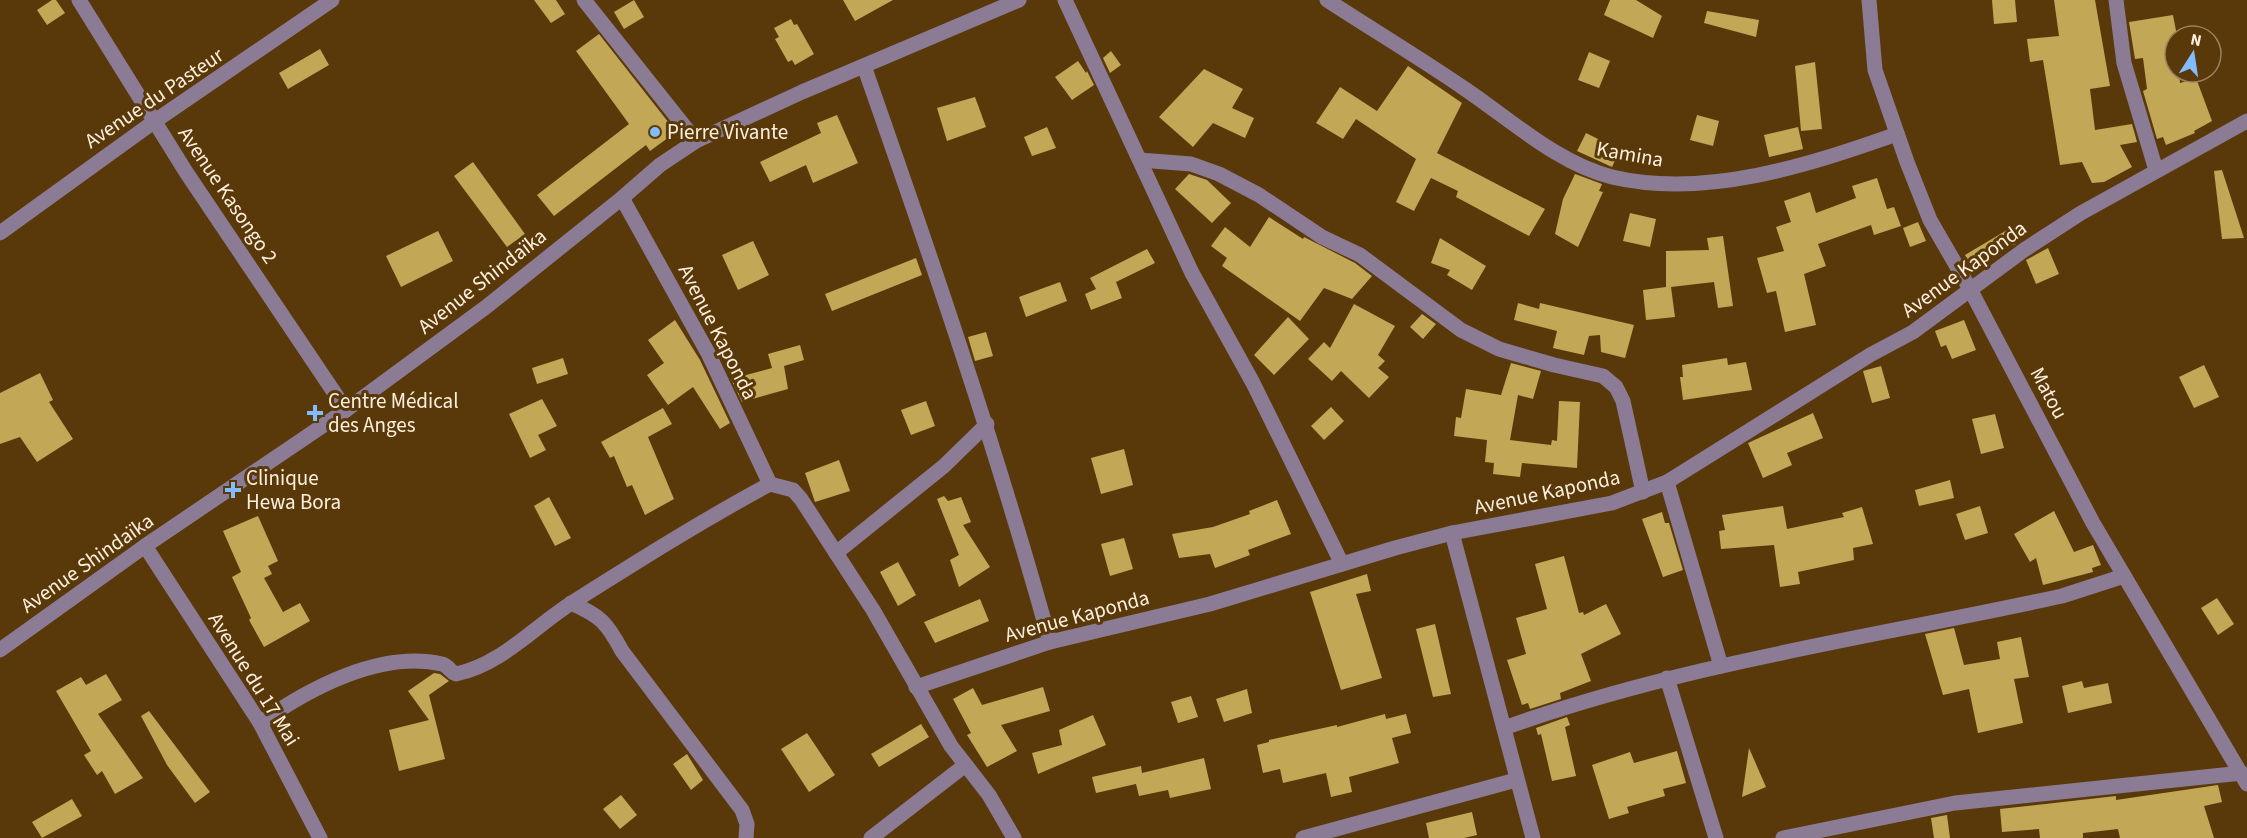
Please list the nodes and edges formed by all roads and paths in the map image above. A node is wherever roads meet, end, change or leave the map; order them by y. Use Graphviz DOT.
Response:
graph roads {
  1 [pos="79,0"];
  2 [pos="332,0"];
  3 [pos="584,0"];
  4 [pos="1019,0"];
  5 [pos="1065,0"];
  6 [pos="1327,0"];
  7 [pos="1869,0"];
  8 [pos="2116,0"];
  9 [pos="864,66"];
  10 [pos="155,121"];
  11 [pos="2247,121"];
  12 [pos="1897,134"];
  13 [pos="696,141"];
  14 [pos="1140,160"];
  15 [pos="2156,170"];
  16 [pos="622,198"];
  17 [pos="0,233"];
  18 [pos="1970,289"];
  19 [pos="346,410"];
  20 [pos="987,424"];
  21 [pos="1667,482"];
  22 [pos="771,484"];
  23 [pos="1643,492"];
  24 [pos="1452,533"];
  25 [pos="145,546"];
  26 [pos="836,553"];
  27 [pos="1342,564"];
  28 [pos="2124,576"];
  29 [pos="571,603"];
  30 [pos="1050,642"];
  31 [pos="0,650"];
  32 [pos="1721,666"];
  33 [pos="1667,678"];
  34 [pos="916,687"];
  35 [pos="260,723"];
  36 [pos="1504,728"];
  37 [pos="964,766"];
  38 [pos="2245,778"];
  39 [pos="1516,780"];
  40 [pos="320,838"];
  41 [pos="746,838"];
  42 [pos="871,838"];
  43 [pos="1014,838"];
  44 [pos="1303,838"];
  45 [pos="1533,838"];
  46 [pos="1716,838"];
  47 [pos="1783,838"];
  1 -- 10 [label="street, Avenue Kasongo 2"];
  2 -- 10 [label="street, Avenue du Pasteur"];
  3 -- 13 [label="street"];
  4 -- 9 [label="street, Avenue Shindaïka"];
  5 -- 14 [label="street"];
  6 -- 12 [label="street, Kamina"];
  7 -- 12 [label="street, Matou"];
  8 -- 15 [label="street"];
  9 -- 13 [label="street, Avenue Shindaïka"];
  9 -- 20 [label="street"];
  10 -- 17 [label="street, Avenue du Pasteur"];
  10 -- 19 [label="street, Avenue Kasongo 2"];
  11 -- 15 [label="street, Avenue Kaponda"];
  12 -- 18 [label="street, Matou"];
  13 -- 16 [label="street, Avenue Shindaïka"];
  14 -- 23 [label="street"];
  14 -- 27 [label="street"];
  15 -- 18 [label="street, Avenue Kaponda"];
  16 -- 19 [label="street, Avenue Shindaïka"];
  16 -- 22 [label="street, Avenue Kaponda"];
  18 -- 21 [label="street, Avenue Kaponda"];
  18 -- 28 [label="street, Matou"];
  19 -- 25 [label="street, Avenue Shindaïka"];
  20 -- 26 [label="street"];
  20 -- 30 [label="street"];
  21 -- 23 [label="street, Avenue Kaponda"];
  21 -- 32 [label="street"];
  22 -- 26 [label="street"];
  22 -- 29 [label="street"];
  23 -- 24 [label="street, Avenue Kaponda"];
  24 -- 27 [label="street, Avenue Kaponda"];
  24 -- 36 [label="street"];
  25 -- 31 [label="street, Avenue Shindaïka"];
  25 -- 35 [label="street, Avenue du 17 Mai"];
  26 -- 34 [label="street"];
  27 -- 30 [label="street, Avenue Kaponda"];
  28 -- 32 [label="street"];
  28 -- 38 [label="street, Matou"];
  29 -- 35 [label="street"];
  29 -- 41 [label="street"];
  30 -- 34 [label="street, Avenue Kaponda"];
  32 -- 33 [label="street"];
  33 -- 36 [label="street"];
  33 -- 46 [label="street"];
  34 -- 37 [label="street"];
  35 -- 40 [label="street, Avenue du 17 Mai"];
  36 -- 39 [label="street"];
  37 -- 42 [label="street"];
  37 -- 43 [label="street"];
  38 -- 47 [label="street"];
  39 -- 44 [label="street"];
  39 -- 45 [label="street"];
}
